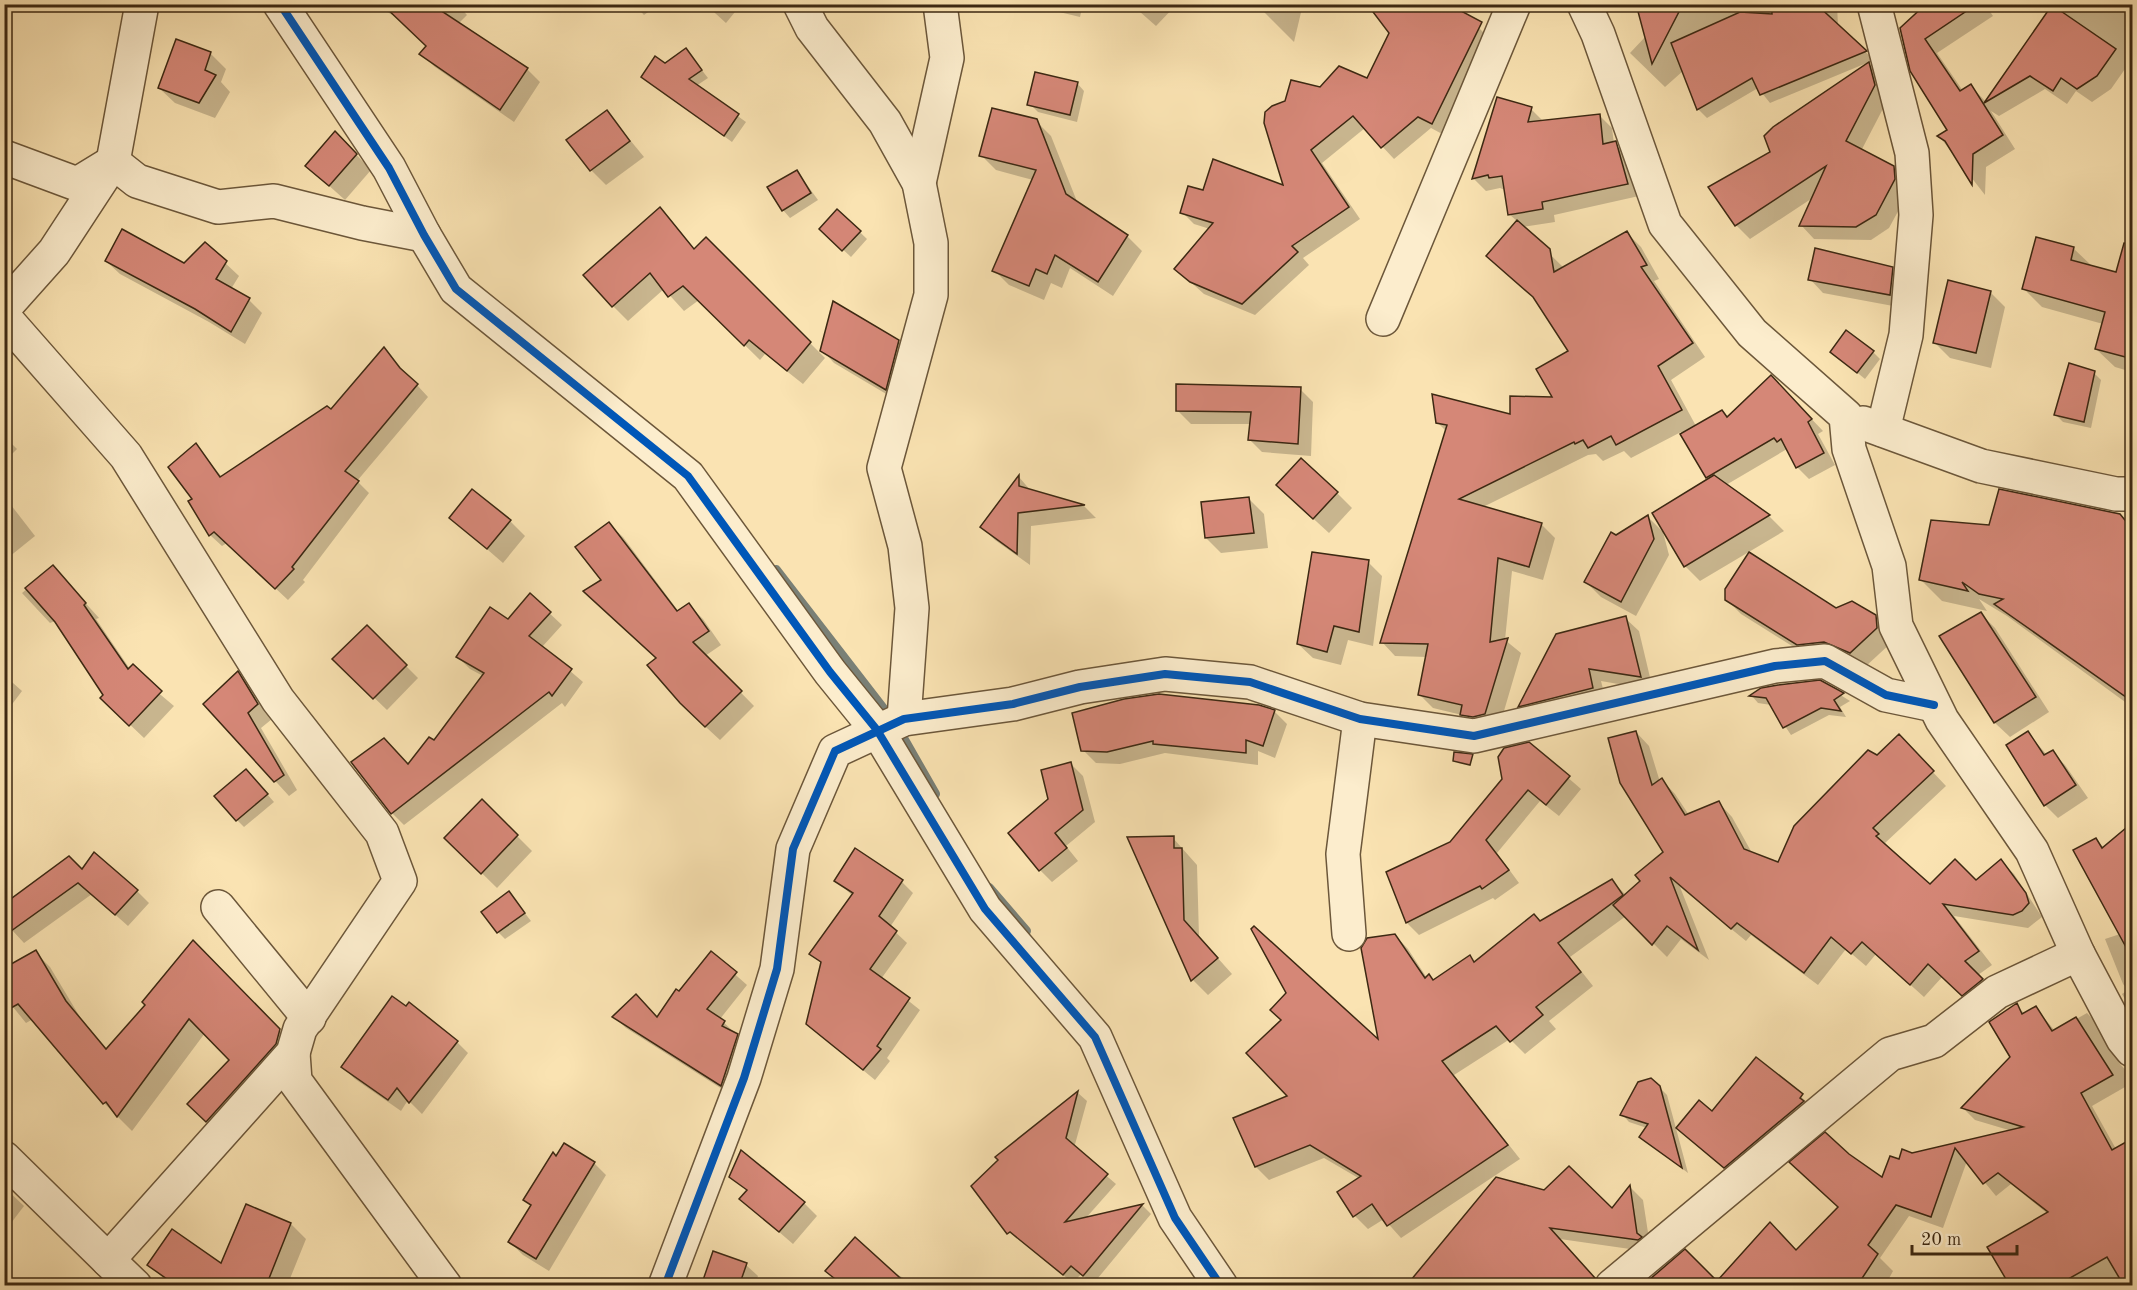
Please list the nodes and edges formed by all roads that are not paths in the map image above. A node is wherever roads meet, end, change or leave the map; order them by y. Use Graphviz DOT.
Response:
graph roads {
  1 [pos="142,4"];
  2 [pos="280,4"];
  3 [pos="800,4"];
  4 [pos="940,4"];
  5 [pos="1514,4"];
  6 [pos="1584,4"];
  7 [pos="1874,4"];
  8 [pos="4,157"];
  9 [pos="114,162"];
  10 [pos="919,183"];
  11 [pos="424,235"];
  12 [pos="4,308"];
  13 [pos="4,317"];
  14 [pos="1383,319"];
  15 [pos="1846,416"];
  16 [pos="1883,430"];
  17 [pos="2133,494"];
  18 [pos="1934,705"];
  19 [pos="1360,719"];
  20 [pos="890,724"];
  21 [pos="218,907"];
  22 [pos="1349,934"];
  23 [pos="2079,954"];
  24 [pos="309,1018"];
  25 [pos="2133,1050"];
  26 [pos="293,1053"];
  27 [pos="4,1158"];
  28 [pos="108,1260"];
  29 [pos="135,1286"];
  30 [pos="445,1286"];
  31 [pos="665,1286"];
  32 [pos="1221,1286"];
  33 [pos="1612,1286"];
  1 -- 9 [label="street"];
  2 -- 11 [label="street"];
  3 -- 10 [label="street"];
  4 -- 10 [label="street"];
  5 -- 14 [label="street"];
  6 -- 15 [label="street"];
  7 -- 16 [label="street"];
  8 -- 9 [label="street"];
  9 -- 11 [label="street"];
  9 -- 12 [label="street"];
  10 -- 20 [label="street"];
  11 -- 20 [label="street"];
  13 -- 24 [label="street"];
  15 -- 16 [label="street"];
  15 -- 18 [label="street"];
  16 -- 17 [label="street"];
  18 -- 19 [label="street"];
  18 -- 23 [label="street"];
  19 -- 20 [label="street"];
  19 -- 22 [label="street"];
  20 -- 31 [label="street"];
  20 -- 32 [label="street"];
  21 -- 24 [label="street"];
  23 -- 25 [label="street"];
  23 -- 33 [label="street"];
  24 -- 26 [label="street"];
  26 -- 28 [label="street"];
  26 -- 30 [label="street"];
  27 -- 28 [label="street"];
  28 -- 29 [label="street"];
}
